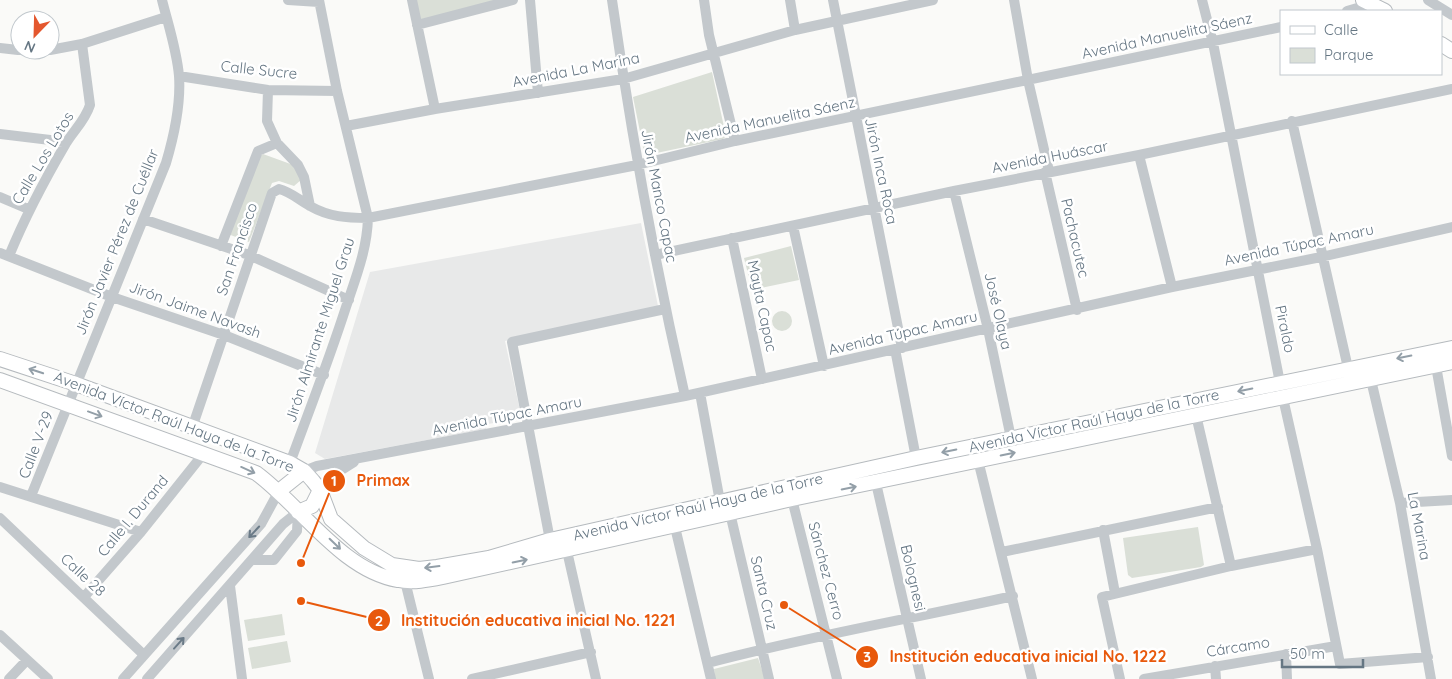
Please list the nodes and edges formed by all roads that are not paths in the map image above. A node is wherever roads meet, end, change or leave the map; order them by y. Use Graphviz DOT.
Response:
graph roads {
  1 [pos="162,0"];
  2 [pos="288,0"];
  3 [pos="412,0"];
  4 [pos="513,0"];
  5 [pos="530,0"];
  6 [pos="612,0"];
  7 [pos="704,0"];
  8 [pos="790,0"];
  9 [pos="833,0"];
  10 [pos="933,0"];
  11 [pos="1014,0"];
  12 [pos="1202,0"];
  13 [pos="1428,0"];
  14 [pos="319,1"];
  15 [pos="1367,2"];
  16 [pos="1349,10"];
  17 [pos="1383,10"];
  18 [pos="1452,15"];
  19 [pos="166,17"];
  20 [pos="836,19"];
  21 [pos="418,25"];
  22 [pos="1280,27"];
  23 [pos="795,30"];
  24 [pos="1213,42"];
  25 [pos="82,44"];
  26 [pos="60,48"];
  27 [pos="713,51"];
  28 [pos="179,76"];
  29 [pos="623,79"];
  30 [pos="1028,80"];
  31 [pos="1452,89"];
  32 [pos="268,90"];
  33 [pos="337,91"];
  34 [pos="538,93"];
  35 [pos="436,109"];
  36 [pos="855,117"];
  37 [pos="1292,121"];
  38 [pos="346,126"];
  39 [pos="0,134"];
  40 [pos="1230,135"];
  41 [pos="735,141"];
  42 [pos="67,142"];
  43 [pos="277,143"];
  44 [pos="1140,155"];
  45 [pos="637,165"];
  46 [pos="1047,172"];
  47 [pos="954,190"];
  48 [pos="272,193"];
  49 [pos="0,196"];
  50 [pos="310,206"];
  51 [pos="874,208"];
  52 [pos="28,209"];
  53 [pos="368,218"];
  54 [pos="143,219"];
  55 [pos="793,226"];
  56 [pos="1452,227"];
  57 [pos="732,238"];
  58 [pos="221,246"];
  59 [pos="4,255"];
  60 [pos="249,255"];
  61 [pos="655,255"];
  62 [pos="1321,257"];
  63 [pos="1257,268"];
  64 [pos="1172,287"];
  65 [pos="112,297"];
  66 [pos="349,300"];
  67 [pos="665,308"];
  68 [pos="1077,310"];
  69 [pos="988,329"];
  70 [pos="224,335"];
  71 [pos="1452,348"];
  72 [pos="898,349"];
  73 [pos="0,359"];
  74 [pos="1452,362"];
  75 [pos="824,366"];
  76 [pos="1436,366"];
  77 [pos="1348,368"];
  78 [pos="324,375"];
  79 [pos="0,380"];
  80 [pos="762,380"];
  81 [pos="1371,380"];
  82 [pos="1281,382"];
  83 [pos="76,384"];
  84 [pos="700,393"];
  85 [pos="685,396"];
  86 [pos="1283,398"];
  87 [pos="68,404"];
  88 [pos="1196,414"];
  89 [pos="192,428"];
  90 [pos="528,428"];
  91 [pos="1010,438"];
  92 [pos="204,453"];
  93 [pos="1452,456"];
  94 [pos="916,458"];
  95 [pos="359,459"];
  96 [pos="978,460"];
  97 [pos="290,463"];
  98 [pos="304,471"];
  99 [pos="876,483"];
  100 [pos="0,487"];
  101 [pos="320,490"];
  102 [pos="279,491"];
  103 [pos="32,496"];
  104 [pos="792,499"];
  105 [pos="1452,500"];
  106 [pos="1400,504"];
  107 [pos="1218,507"];
  108 [pos="724,510"];
  109 [pos="298,512"];
  110 [pos="0,518"];
  111 [pos="675,527"];
  112 [pos="1103,530"];
  113 [pos="141,532"];
  114 [pos="550,540"];
  115 [pos="1317,549"];
  116 [pos="567,550"];
  117 [pos="1002,552"];
  118 [pos="253,560"];
  119 [pos="1231,566"];
  120 [pos="405,581"];
  121 [pos="230,586"];
  122 [pos="1116,593"];
  123 [pos="1013,596"];
  124 [pos="84,597"];
  125 [pos="907,620"];
  126 [pos="828,634"];
  127 [pos="0,636"];
  128 [pos="1336,646"];
  129 [pos="762,649"];
  130 [pos="590,652"];
  131 [pos="1286,654"];
  132 [pos="144,655"];
  133 [pos="1428,657"];
  134 [pos="27,660"];
  135 [pos="708,663"];
  136 [pos="1215,666"];
  137 [pos="240,677"];
  138 [pos="9,679"];
  139 [pos="48,679"];
  140 [pos="123,679"];
  141 [pos="146,679"];
  142 [pos="429,679"];
  143 [pos="472,679"];
  144 [pos="596,679"];
  145 [pos="712,679"];
  146 [pos="769,679"];
  147 [pos="837,679"];
  148 [pos="921,679"];
  149 [pos="1032,679"];
  150 [pos="1120,679"];
  151 [pos="1144,679"];
  152 [pos="1216,679"];
  153 [pos="1287,679"];
  154 [pos="1431,679"];
  1 -- 19 [label="street, Jirón Javier Pérez de Cuéllar"];
  2 -- 14 [label="street"];
  3 -- 21 [label="street"];
  4 -- 21 [label="street"];
  5 -- 34 [label="street"];
  6 -- 29 [label="street, Jirón Manco Capac"];
  7 -- 27 [label="street"];
  8 -- 23 [label="street"];
  9 -- 20 [label="street, Jirón Inca Roca"];
  10 -- 20 [label="street"];
  11 -- 30 [label="street, Pachacutec"];
  12 -- 24 [label="street, Piraldo"];
  13 -- 18 [label="street"];
  14 -- 33 [label="street, Jirón Almirante Miguel Grau"];
  15 -- 16 [label="street"];
  15 -- 17 [label="main road"];
  19 -- 25 [label="street"];
  19 -- 28 [label="street, Jirón Javier Pérez de Cuéllar"];
  20 -- 23 [label="street, Avenida La Marina"];
  20 -- 36 [label="street, Jirón Inca Roca"];
  21 -- 35 [label="street"];
  22 -- 24 [label="street, Avenida Manuelita Sáenz"];
  23 -- 27 [label="street, Avenida La Marina"];
  24 -- 30 [label="street, Avenida Manuelita Sáenz"];
  24 -- 40 [label="street, Piraldo"];
  25 -- 26 [label="street"];
  25 -- 42 [label="street, Calle Los Lotos"];
  27 -- 29 [label="street, Avenida La Marina"];
  27 -- 41 [label="street"];
  28 -- 32 [label="street, Calle Sucre"];
  28 -- 54 [label="street, Jirón Javier Pérez de Cuéllar"];
  29 -- 34 [label="street, Avenida La Marina"];
  29 -- 45 [label="street, Jirón Manco Capac"];
  30 -- 36 [label="street, Avenida Manuelita Sáenz"];
  30 -- 46 [label="street, Pachacutec"];
  31 -- 37 [label="street, Avenida Huáscar"];
  32 -- 33 [label="street, Calle Sucre"];
  32 -- 43 [label="street"];
  33 -- 38 [label="street, Jirón Almirante Miguel Grau"];
  34 -- 35 [label="street, Avenida La Marina"];
  35 -- 38 [label="street, Avenida La Marina"];
  36 -- 41 [label="street, Avenida Manuelita Sáenz"];
  36 -- 51 [label="street, Jirón Inca Roca"];
  37 -- 40 [label="street, Avenida Huáscar"];
  37 -- 62 [label="street"];
  38 -- 53 [label="street, Jirón Almirante Miguel Grau"];
  39 -- 42 [label="street"];
  40 -- 44 [label="street, Avenida Huáscar"];
  40 -- 63 [label="street, Piraldo"];
  41 -- 45 [label="street, Avenida Manuelita Sáenz"];
  42 -- 52 [label="street, Calle Los Lotos"];
  43 -- 50 [label="street"];
  43 -- 58 [label="street"];
  44 -- 46 [label="street, Avenida Huáscar"];
  44 -- 64 [label="street"];
  45 -- 53 [label="street, Avenida Manuelita Sáenz"];
  45 -- 61 [label="street, Jirón Manco Capac"];
  46 -- 47 [label="street, Avenida Huáscar"];
  46 -- 68 [label="street, Pachacutec"];
  47 -- 51 [label="street, Avenida Huáscar"];
  47 -- 69 [label="street, José Olaya"];
  48 -- 50 [label="street, Avenida Manuelita Sáenz"];
  48 -- 60 [label="street, San Francisco"];
  49 -- 52 [label="street"];
  50 -- 53 [label="street, Avenida Manuelita Sáenz"];
  51 -- 55 [label="street, Avenida Huáscar"];
  51 -- 72 [label="street, Jirón Inca Roca"];
  52 -- 59 [label="street, Calle Los Lotos"];
  53 -- 66 [label="street, Jirón Almirante Miguel Grau"];
  54 -- 58 [label="street"];
  54 -- 65 [label="street, Jirón Javier Pérez de Cuéllar"];
  55 -- 57 [label="street, Avenida Huáscar"];
  55 -- 75 [label="street"];
  56 -- 62 [label="street, Avenida Túpac Amaru"];
  57 -- 61 [label="street, Avenida Huáscar"];
  57 -- 80 [label="street, Mayta Capac"];
  58 -- 60 [label="street"];
  59 -- 65 [label="street, Jirón Jaime Navash"];
  60 -- 66 [label="street"];
  60 -- 70 [label="street, San Francisco"];
  61 -- 67 [label="street, Jirón Manco Capac"];
  62 -- 63 [label="street, Avenida Túpac Amaru"];
  62 -- 77 [label="street"];
  63 -- 64 [label="street, Avenida Túpac Amaru"];
  63 -- 82 [label="street, Piraldo"];
  64 -- 68 [label="street, Avenida Túpac Amaru"];
  65 -- 70 [label="street, Jirón Jaime Navash"];
  65 -- 83 [label="street, Jirón Javier Pérez de Cuéllar"];
  66 -- 78 [label="street, Jirón Almirante Miguel Grau"];
  67 -- 85 [label="street, Jirón Manco Capac"];
  67 -- 90 [label="street"];
  68 -- 69 [label="street, Avenida Túpac Amaru"];
  69 -- 72 [label="street, Avenida Túpac Amaru"];
  69 -- 91 [label="street, José Olaya"];
  70 -- 78 [label="street, Jirón Jaime Navash"];
  70 -- 89 [label="street, San Francisco"];
  71 -- 77 [label="main road, Avenida Víctor Raúl Haya de la Torre, one-way"];
  72 -- 75 [label="street, Avenida Túpac Amaru"];
  72 -- 94 [label="street, Jirón Inca Roca"];
  83 -- 73 [label="main road, Avenida Víctor Raúl Haya de la Torre, one-way"];
  74 -- 76 [label="main road, Avenida Víctor Raúl Haya de la Torre"];
  75 -- 80 [label="street, Avenida Túpac Amaru"];
  76 -- 81 [label="main road, Avenida Víctor Raúl Haya de la Torre"];
  76 -- 93 [label="street"];
  77 -- 82 [label="main road, Avenida Víctor Raúl Haya de la Torre"];
  78 -- 97 [label="street, Jirón Almirante Miguel Grau"];
  79 -- 87 [label="main road, Avenida Víctor Raúl Haya de la Torre"];
  80 -- 84 [label="street, Avenida Túpac Amaru"];
  81 -- 86 [label="main road, Avenida Víctor Raúl Haya de la Torre"];
  81 -- 106 [label="street, La Marina"];
  82 -- 86 [label="street, Piraldo"];
  82 -- 91 [label="main road, Avenida Víctor Raúl Haya de la Torre, one-way"];
  83 -- 87 [label="street, Jirón Javier Pérez de Cuéllar"];
  83 -- 89 [label="main road, Avenida Víctor Raúl Haya de la Torre"];
  84 -- 85 [label="street, Avenida Túpac Amaru"];
  84 -- 108 [label="street, Santa Cruz"];
  85 -- 90 [label="street, Avenida Túpac Amaru"];
  86 -- 88 [label="main road, Avenida Víctor Raúl Haya de la Torre"];
  86 -- 115 [label="street, Piraldo"];
  87 -- 92 [label="main road, Avenida Víctor Raúl Haya de la Torre, one-way"];
  87 -- 103 [label="street, Calle V-29"];
  96 -- 88 [label="main road, Avenida Víctor Raúl Haya de la Torre, one-way"];
  88 -- 107 [label="street"];
  89 -- 97 [label="main road, Avenida Víctor Raúl Haya de la Torre"];
  90 -- 95 [label="street, Avenida Túpac Amaru"];
  90 -- 114 [label="street"];
  91 -- 94 [label="main road, Avenida Víctor Raúl Haya de la Torre, one-way"];
  92 -- 102 [label="main road, Avenida Víctor Raúl Haya de la Torre, one-way"];
  92 -- 113 [label="street, Calle I. Durand"];
  94 -- 108 [label="main road, Avenida Víctor Raúl Haya de la Torre"];
  95 -- 98 [label="street, Avenida Túpac Amaru"];
  95 -- 101 [label="street, Avenida Túpac Amaru"];
  96 -- 99 [label="main road, Avenida Víctor Raúl Haya de la Torre"];
  96 -- 117 [label="street"];
  97 -- 98 [label="main road, Avenida Víctor Raúl Haya de la Torre"];
  98 -- 101 [label="main road, Avenida Víctor Raúl Haya de la Torre"];
  98 -- 102 [label="main road"];
  104 -- 99 [label="main road, Avenida Víctor Raúl Haya de la Torre, one-way"];
  99 -- 125 [label="street, Bolognesi"];
  100 -- 103 [label="street"];
  101 -- 109 [label="main road"];
  114 -- 101 [label="main road, Avenida Víctor Raúl Haya de la Torre, one-way"];
  102 -- 109 [label="main road, Avenida Víctor Raúl Haya de la Torre"];
  102 -- 132 [label="street, one-way"];
  103 -- 113 [label="street"];
  104 -- 108 [label="main road, Avenida Víctor Raúl Haya de la Torre"];
  104 -- 126 [label="street, Sánchez Cerro"];
  105 -- 106 [label="street"];
  106 -- 133 [label="street, La Marina"];
  107 -- 112 [label="street"];
  107 -- 119 [label="street"];
  108 -- 111 [label="main road, Avenida Víctor Raúl Haya de la Torre"];
  108 -- 114 [label="main road, Avenida Víctor Raúl Haya de la Torre"];
  108 -- 129 [label="street, Santa Cruz"];
  109 -- 118 [label="street"];
  109 -- 118 [label="street"];
  109 -- 120 [label="main road, Avenida Víctor Raúl Haya de la Torre, one-way"];
  110 -- 124 [label="street, Calle 28"];
  111 -- 116 [label="main road, Avenida Víctor Raúl Haya de la Torre"];
  111 -- 135 [label="street"];
  112 -- 117 [label="street"];
  112 -- 122 [label="street"];
  113 -- 124 [label="street, Calle I. Durand"];
  115 -- 119 [label="street"];
  115 -- 128 [label="street, Piraldo"];
  120 -- 116 [label="main road, Avenida Víctor Raúl Haya de la Torre, one-way"];
  116 -- 130 [label="street"];
  117 -- 123 [label="street"];
  118 -- 121 [label="street"];
  119 -- 122 [label="street"];
  120 -- 142 [label="street"];
  121 -- 137 [label="street"];
  141 -- 121 [label="street, one-way"];
  122 -- 150 [label="street"];
  123 -- 125 [label="street"];
  123 -- 149 [label="street"];
  124 -- 132 [label="street, Calle 28"];
  125 -- 126 [label="street"];
  125 -- 148 [label="street, Bolognesi"];
  126 -- 129 [label="street"];
  126 -- 147 [label="street, Sánchez Cerro"];
  127 -- 134 [label="street"];
  128 -- 131 [label="street, Cárcamo"];
  128 -- 133 [label="street, Piraldo"];
  129 -- 135 [label="street"];
  129 -- 146 [label="street, Santa Cruz"];
  130 -- 143 [label="street"];
  130 -- 144 [label="street"];
  131 -- 136 [label="street, Cárcamo"];
  131 -- 153 [label="street"];
  132 -- 140 [label="street"];
  133 -- 154 [label="street, La Marina"];
  134 -- 138 [label="street"];
  134 -- 139 [label="street"];
  135 -- 145 [label="street"];
  136 -- 151 [label="street, Cárcamo"];
  136 -- 152 [label="street"];
}
